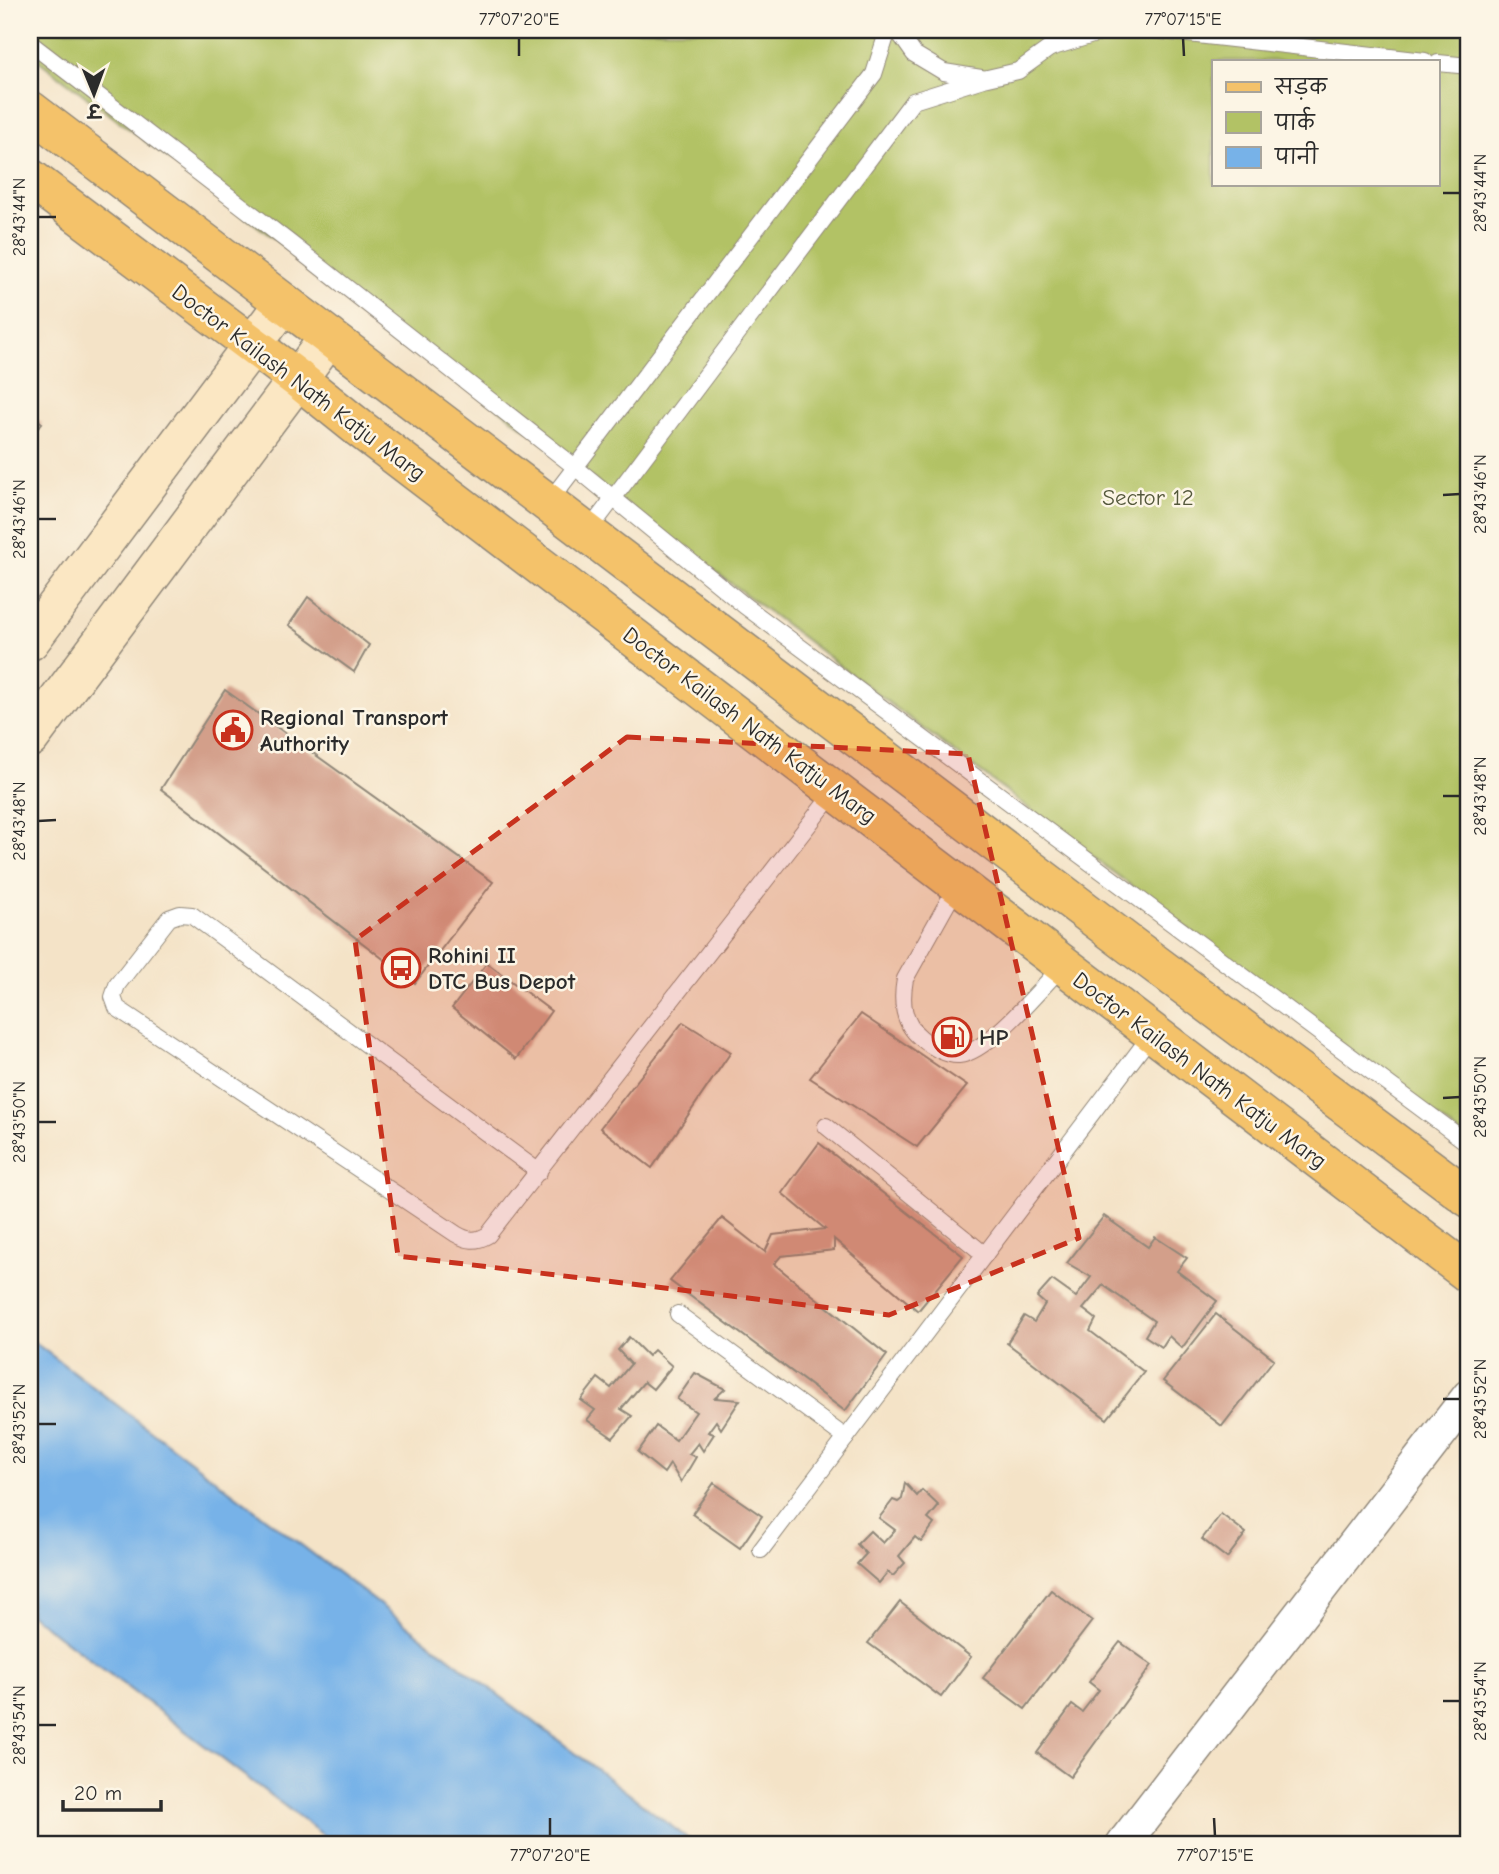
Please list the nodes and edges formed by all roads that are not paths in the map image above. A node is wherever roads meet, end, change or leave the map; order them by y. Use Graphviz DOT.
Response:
graph roads {
  1 [pos="888,30"];
  2 [pos="897,30"];
  3 [pos="1062,30"];
  4 [pos="1109,30"];
  5 [pos="1153,30"];
  6 [pos="30,43"];
  7 [pos="1050,48"];
  8 [pos="1416,60"];
  9 [pos="1440,63"];
  10 [pos="1469,66"];
  11 [pos="983,79"];
  12 [pos="30,110"];
  13 [pos="30,178"];
  14 [pos="284,303"];
  15 [pos="329,337"];
  16 [pos="252,345"];
  17 [pos="298,379"];
  18 [pos="575,467"];
  19 [pos="613,499"];
  20 [pos="548,503"];
  21 [pos="587,533"];
  22 [pos="30,641"];
  23 [pos="30,738"];
  24 [pos="836,789"];
  25 [pos="958,884"];
  26 [pos="1063,965"];
  27 [pos="1152,1034"];
  28 [pos="826,1126"];
  29 [pos="1469,1144"];
  30 [pos="539,1172"];
  31 [pos="1469,1198"];
  32 [pos="985,1255"];
  33 [pos="1469,1274"];
  34 [pos="678,1314"];
  35 [pos="1469,1396"];
  36 [pos="846,1438"];
  37 [pos="761,1550"];
  38 [pos="1123,1844"];
  1 -- 18 [label="lane"];
  2 -- 11 [label="lane"];
  3 -- 7 [label="lane"];
  4 -- 7 [label="lane"];
  5 -- 8 [label="lane"];
  6 -- 18 [label="lane"];
  7 -- 11 [label="lane"];
  9 -- 10 [label="lane"];
  11 -- 19 [label="lane"];
  12 -- 14 [label="main road"];
  13 -- 16 [label="main road, Doctor Kailash Nath Katju Marg"];
  14 -- 15 [label="main road"];
  14 -- 16 [label="street"];
  15 -- 17 [label="street"];
  15 -- 20 [label="main road"];
  16 -- 17 [label="main road, Doctor Kailash Nath Katju Marg"];
  16 -- 22 [label="street"];
  17 -- 23 [label="street"];
  17 -- 24 [label="main road, Doctor Kailash Nath Katju Marg"];
  18 -- 19 [label="lane"];
  18 -- 20 [label="lane"];
  19 -- 21 [label="lane"];
  19 -- 29 [label="lane"];
  20 -- 21 [label="main road"];
  21 -- 31 [label="main road"];
  24 -- 25 [label="main road, Doctor Kailash Nath Katju Marg"];
  24 -- 30 [label="lane"];
  25 -- 26 [label="main road, Doctor Kailash Nath Katju Marg"];
  25 -- 26 [label="lane"];
  26 -- 27 [label="main road, Doctor Kailash Nath Katju Marg"];
  27 -- 32 [label="lane"];
  27 -- 33 [label="main road, Doctor Kailash Nath Katju Marg"];
  28 -- 32 [label="lane"];
  30 -- 30 [label="lane"];
  32 -- 36 [label="lane"];
  34 -- 36 [label="lane"];
  35 -- 38 [label="street"];
  36 -- 37 [label="lane"];
}
